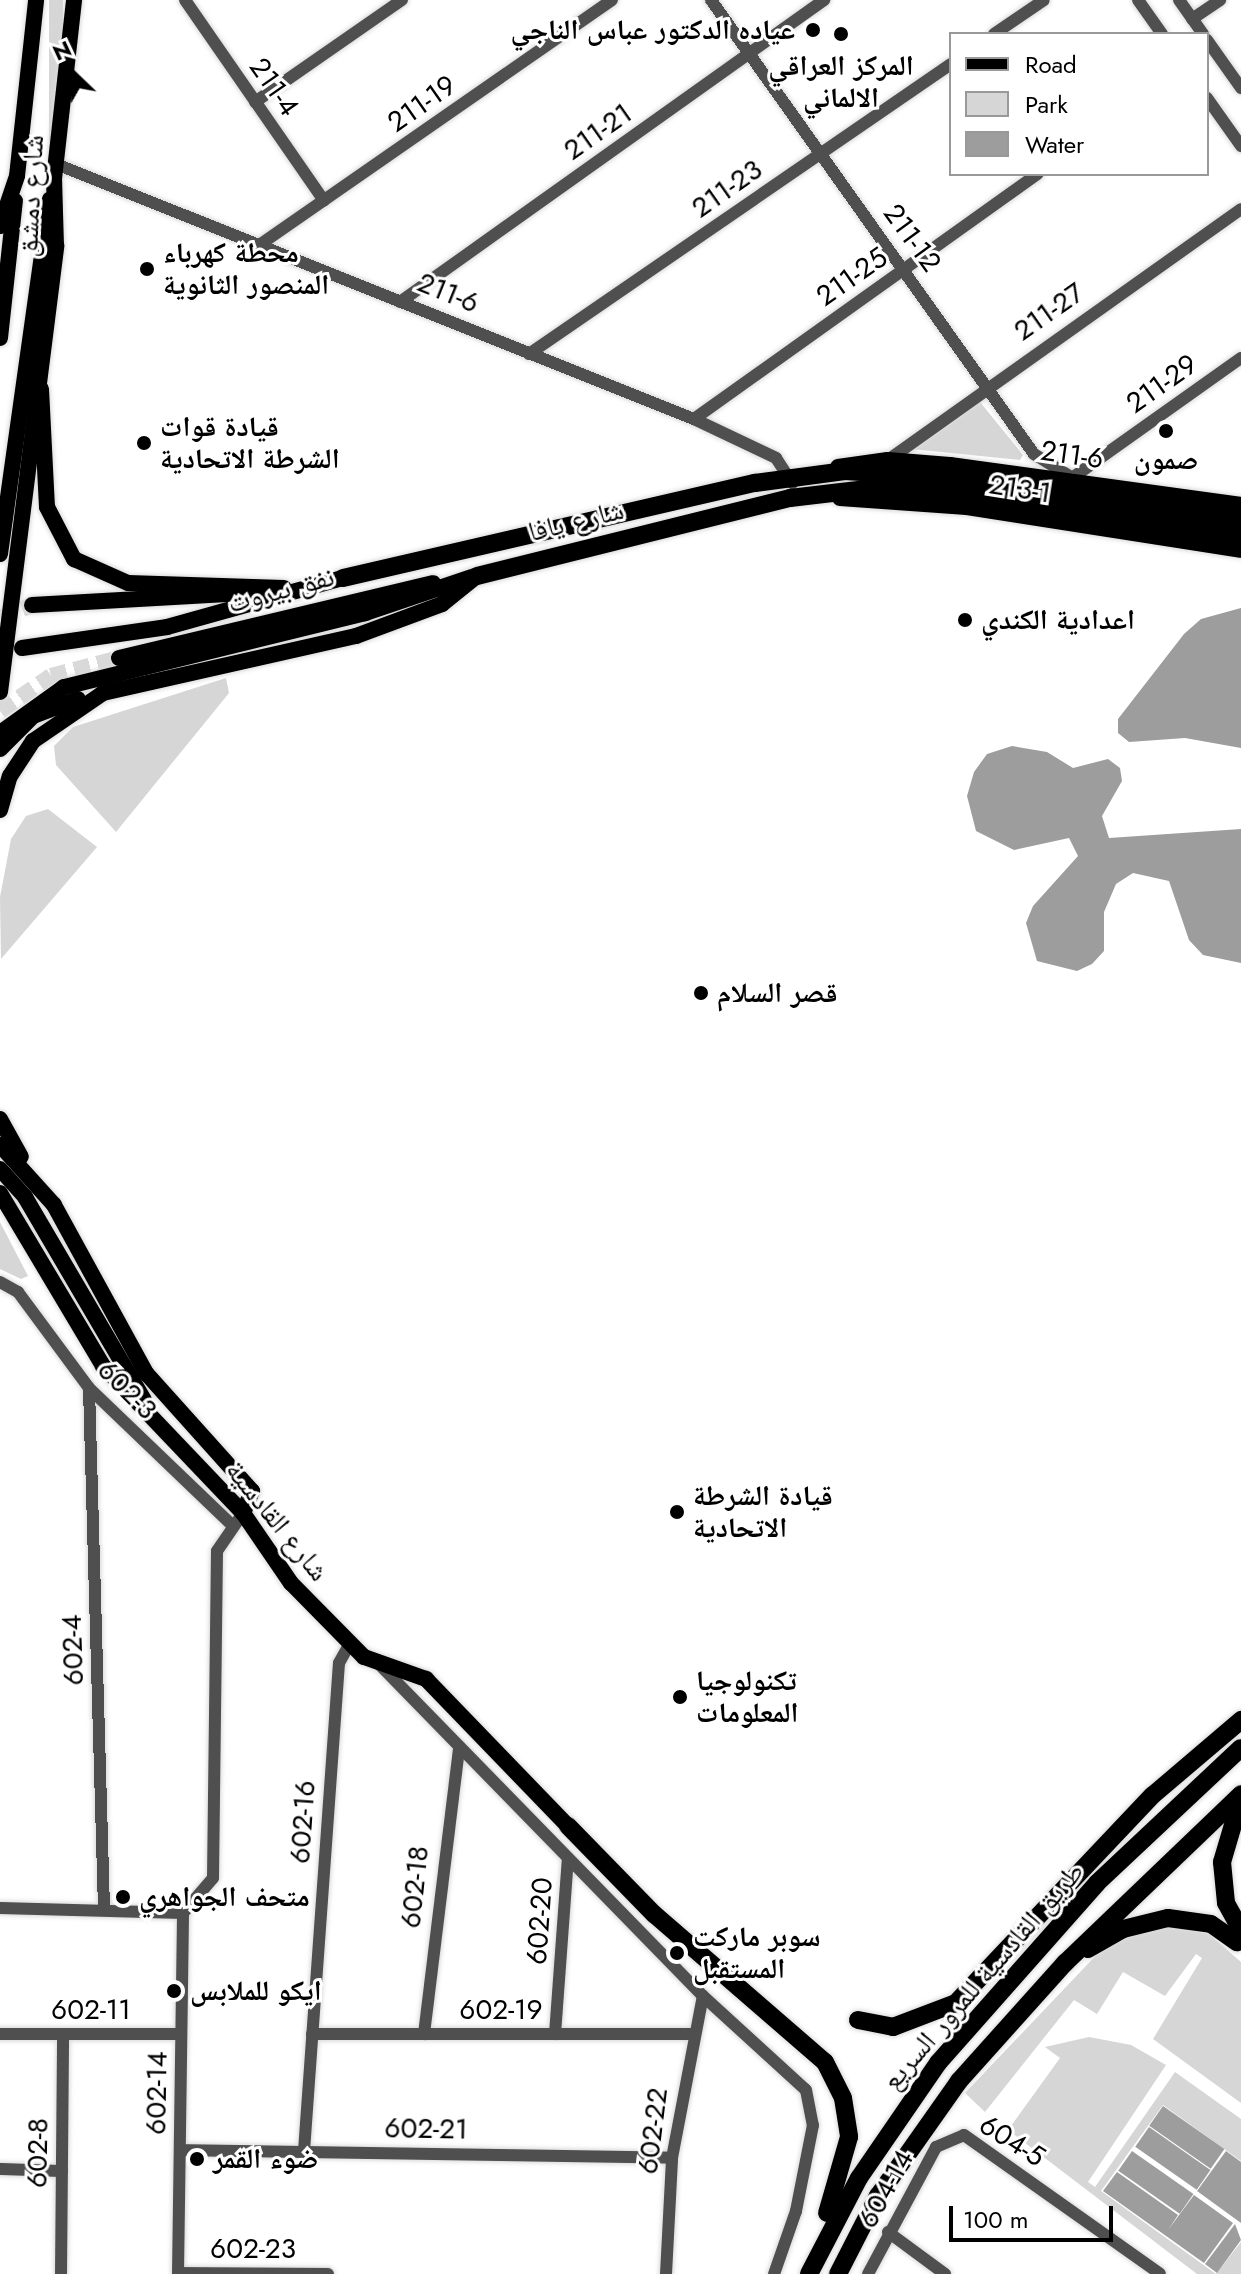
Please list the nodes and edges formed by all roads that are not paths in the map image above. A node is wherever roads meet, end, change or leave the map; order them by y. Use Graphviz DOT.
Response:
graph roads {
  1 [pos="36,0"];
  2 [pos="74,0"];
  3 [pos="186,0"];
  4 [pos="402,0"];
  5 [pos="612,0"];
  6 [pos="711,0"];
  7 [pos="824,0"];
  8 [pos="1044,0"];
  9 [pos="1138,0"];
  10 [pos="1179,0"];
  11 [pos="1220,0"];
  12 [pos="1192,19"];
  13 [pos="997,32"];
  14 [pos="1161,32"];
  15 [pos="1202,32"];
  16 [pos="1209,43"];
  17 [pos="749,53"];
  18 [pos="949,65"];
  19 [pos="1241,88"];
  20 [pos="1209,101"];
  21 [pos="255,102"];
  22 [pos="1241,146"];
  23 [pos="821,153"];
  24 [pos="55,171"];
  25 [pos="17,176"];
  26 [pos="1034,176"];
  27 [pos="324,201"];
  28 [pos="1241,209"];
  29 [pos="0,226"];
  30 [pos="258,246"];
  31 [pos="904,269"];
  32 [pos="400,302"];
  33 [pos="0,338"];
  34 [pos="529,354"];
  35 [pos="1241,358"];
  36 [pos="37,375"];
  37 [pos="987,383"];
  38 [pos="694,419"];
  39 [pos="888,460"];
  40 [pos="797,476"];
  41 [pos="1072,478"];
  42 [pos="1089,484"];
  43 [pos="790,498"];
  44 [pos="1241,505"];
  45 [pos="1241,521"];
  46 [pos="1203,522"];
  47 [pos="1241,535"];
  48 [pos="1241,550"];
  49 [pos="0,554"];
  50 [pos="477,576"];
  51 [pos="343,578"];
  52 [pos="458,581"];
  53 [pos="284,588"];
  54 [pos="32,605"];
  55 [pos="22,648"];
  56 [pos="119,658"];
  57 [pos="2,671"];
  58 [pos="0,692"];
  59 [pos="103,693"];
  60 [pos="0,733"];
  61 [pos="0,749"];
  62 [pos="0,810"];
  63 [pos="0,1119"];
  64 [pos="0,1145"];
  65 [pos="0,1169"];
  66 [pos="30,1173"];
  67 [pos="0,1193"];
  68 [pos="0,1206"];
  69 [pos="22,1230"];
  70 [pos="0,1282"];
  71 [pos="89,1388"];
  72 [pos="165,1432"];
  73 [pos="238,1519"];
  74 [pos="350,1643"];
  75 [pos="380,1665"];
  76 [pos="1241,1720"];
  77 [pos="459,1747"];
  78 [pos="1241,1748"];
  79 [pos="1241,1797"];
  80 [pos="568,1826"];
  81 [pos="568,1859"];
  82 [pos="0,1908"];
  83 [pos="104,1910"];
  84 [pos="183,1913"];
  85 [pos="1240,1939"];
  86 [pos="1065,1963"];
  87 [pos="703,1996"];
  88 [pos="858,2020"];
  89 [pos="0,2034"];
  90 [pos="63,2034"];
  91 [pos="181,2034"];
  92 [pos="312,2034"];
  93 [pos="424,2034"];
  94 [pos="555,2034"];
  95 [pos="690,2034"];
  96 [pos="954,2135"];
  97 [pos="180,2150"];
  98 [pos="304,2151"];
  99 [pos="672,2158"];
  100 [pos="0,2169"];
  101 [pos="62,2171"];
  102 [pos="888,2232"];
  103 [pos="818,2255"];
  104 [pos="61,2274"];
  105 [pos="178,2274"];
  106 [pos="303,2274"];
  107 [pos="328,2274"];
  108 [pos="666,2274"];
  109 [pos="774,2274"];
  110 [pos="809,2274"];
  111 [pos="838,2274"];
  112 [pos="868,2274"];
  113 [pos="945,2274"];
  114 [pos="1160,2274"];
  1 -- 25 [label="main road, شارع دمشق"];
  2 -- 24 [label="main road, شارع دمشق"];
  3 -- 21 [label="street, 211-4"];
  4 -- 21 [label="street"];
  5 -- 27 [label="street, 211-19"];
  6 -- 17 [label="street, 211-12"];
  7 -- 17 [label="street, 211-21"];
  8 -- 13 [label="street"];
  9 -- 14 [label="street"];
  10 -- 12 [label="street"];
  11 -- 12 [label="street"];
  12 -- 15 [label="street"];
  16 -- 19 [label="street"];
  17 -- 23 [label="street, 211-12"];
  17 -- 32 [label="street, 211-21"];
  18 -- 23 [label="street, 211-23"];
  20 -- 22 [label="street"];
  21 -- 27 [label="street, 211-4"];
  23 -- 31 [label="street, 211-12"];
  23 -- 34 [label="street, 211-23"];
  24 -- 30 [label="street, 211-6"];
  24 -- 36 [label="main road, شارع دمشق"];
  24 -- 49 [label="main road"];
  25 -- 29 [label="main road, شارع دمشق"];
  25 -- 33 [label="main road"];
  26 -- 31 [label="street, 211-25"];
  27 -- 30 [label="street, 211-19"];
  28 -- 37 [label="street, 211-27"];
  30 -- 32 [label="street, 211-6"];
  31 -- 37 [label="street, 211-12"];
  31 -- 38 [label="street, 211-25"];
  32 -- 34 [label="street, 211-6"];
  34 -- 38 [label="street, 211-6"];
  35 -- 41 [label="street, 211-29"];
  36 -- 53 [label="main road"];
  36 -- 57 [label="main road, شارع دمشق"];
  37 -- 39 [label="street, 211-27"];
  37 -- 41 [label="street, 211-12"];
  38 -- 40 [label="street, 211-6"];
  39 -- 40 [label="main road, 211-6"];
  39 -- 42 [label="main road, 211-6"];
  40 -- 43 [label="street"];
  40 -- 46 [label="highway, شارع يافا"];
  40 -- 51 [label="highway, شارع يافا"];
  41 -- 42 [label="street, 211-12"];
  42 -- 44 [label="main road, 211-6"];
  43 -- 46 [label="highway, شارع يافا"];
  43 -- 48 [label="main road, 213-1"];
  43 -- 50 [label="highway, شارع يافا"];
  45 -- 46 [label="highway, شارع يافا"];
  46 -- 47 [label="highway, شارع يافا"];
  50 -- 52 [label="main road"];
  50 -- 59 [label="main road, شارع يافا"];
  51 -- 53 [label="main road, نفق بيروت"];
  51 -- 55 [label="main road, شارع يافا"];
  52 -- 56 [label="main road, نفق بيروت"];
  52 -- 60 [label="main road"];
  53 -- 54 [label="main road, نفق بيروت"];
  57 -- 58 [label="main road, شارع دمشق"];
  59 -- 61 [label="main road"];
  59 -- 62 [label="main road, شارع يافا"];
  63 -- 66 [label="main road"];
  64 -- 66 [label="main road, شارع القادسية"];
  65 -- 72 [label="main road"];
  66 -- 73 [label="main road, شارع القادسية"];
  67 -- 69 [label="main road, شارع القادسية"];
  68 -- 69 [label="main road"];
  69 -- 72 [label="main road, شارع القادسية"];
  70 -- 71 [label="street, 602-3"];
  71 -- 73 [label="street, 602-3"];
  71 -- 83 [label="street, 602-4"];
  72 -- 73 [label="main road, شارع القادسية"];
  73 -- 74 [label="main road, شارع القادسية"];
  73 -- 84 [label="street"];
  74 -- 75 [label="main road, شارع القادسية"];
  74 -- 92 [label="street, 602-16"];
  75 -- 77 [label="street"];
  75 -- 80 [label="main road, شارع القادسية"];
  76 -- 88 [label="highway"];
  77 -- 81 [label="street"];
  77 -- 93 [label="street, 602-18"];
  78 -- 103 [label="highway, طريق القادسية للمرور السريع"];
  79 -- 85 [label="highway"];
  79 -- 86 [label="highway, طريق القادسية للمرور السريع"];
  80 -- 103 [label="highway"];
  81 -- 87 [label="street"];
  81 -- 94 [label="street, 602-20"];
  82 -- 83 [label="street"];
  83 -- 84 [label="street"];
  84 -- 91 [label="street, 602-14"];
  85 -- 86 [label="highway"];
  86 -- 111 [label="highway, طريق القادسية للمرور السريع"];
  87 -- 95 [label="street, 602-22"];
  87 -- 109 [label="street"];
  89 -- 90 [label="street, 602-11"];
  90 -- 91 [label="street, 602-11"];
  90 -- 101 [label="street, 602-8"];
  91 -- 97 [label="street, 602-14"];
  92 -- 93 [label="street, 602-19"];
  92 -- 98 [label="street, 602-16"];
  93 -- 94 [label="street, 602-19"];
  94 -- 95 [label="street, 602-19"];
  95 -- 99 [label="street, 602-22"];
  96 -- 102 [label="street, 604-14"];
  96 -- 114 [label="street, 604-5"];
  97 -- 98 [label="street, 602-21"];
  97 -- 105 [label="street, 602-14"];
  98 -- 99 [label="street, 602-21"];
  99 -- 108 [label="street, 602-22"];
  100 -- 101 [label="street"];
  101 -- 104 [label="street, 602-8"];
  102 -- 112 [label="street, 604-14"];
  102 -- 113 [label="street"];
  103 -- 110 [label="highway, طريق القادسية للمرور السريع"];
  105 -- 106 [label="street, 602-23"];
  106 -- 107 [label="street, 602-23"];
}
